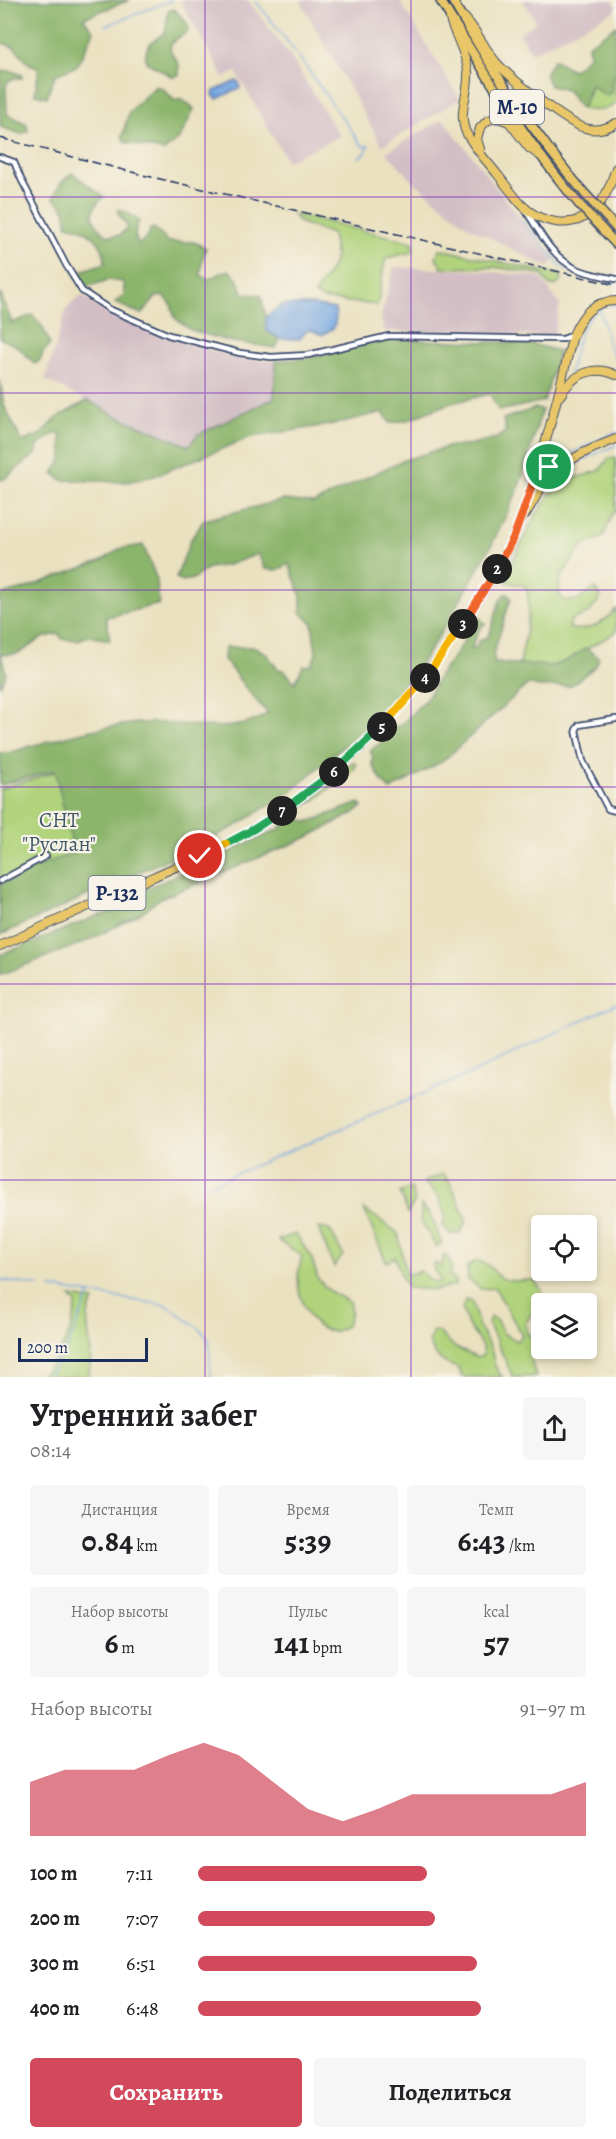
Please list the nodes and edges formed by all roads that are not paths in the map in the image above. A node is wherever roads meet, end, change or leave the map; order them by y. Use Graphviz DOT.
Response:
graph roads {
  1 [pos="440,0"];
  2 [pos="452,0"];
  3 [pos="458,12"];
  4 [pos="448,14"];
  5 [pos="616,123"];
  6 [pos="539,155"];
  7 [pos="0,157"];
  8 [pos="486,161"];
  9 [pos="616,168"];
  10 [pos="521,204"];
  11 [pos="616,228"];
  12 [pos="616,244"];
  13 [pos="616,279"];
  14 [pos="616,301"];
  15 [pos="573,335"];
  16 [pos="616,375"];
  17 [pos="556,407"];
  18 [pos="616,439"];
  19 [pos="541,458"];
  20 [pos="559,468"];
  21 [pos="518,526"];
  22 [pos="616,720"];
  23 [pos="616,811"];
  24 [pos="46,856"];
  25 [pos="0,881"];
  26 [pos="0,945"];
  1 -- 4 [label="highway, М-10"];
  2 -- 3 [label="highway, М-10"];
  3 -- 5 [label="main road"];
  3 -- 11 [label="highway, М-10, bridge"];
  4 -- 6 [label="highway, М-10"];
  4 -- 8 [label="main road"];
  6 -- 8 [label="main road"];
  6 -- 12 [label="highway, М-10, bridge"];
  7 -- 15 [label="street"];
  8 -- 10 [label="main road"];
  9 -- 10 [label="main road"];
  10 -- 13 [label="street"];
  14 -- 15 [label="main road"];
  15 -- 17 [label="main road, Р-132"];
  16 -- 17 [label="main road"];
  17 -- 19 [label="main road, Р-132"];
  18 -- 20 [label="main road"];
  19 -- 20 [label="main road"];
  19 -- 21 [label="main road, Р-132"];
  20 -- 21 [label="main road"];
  21 -- 26 [label="main road, Р-132"];
  22 -- 23 [label="street"];
  24 -- 25 [label="street"];
}
